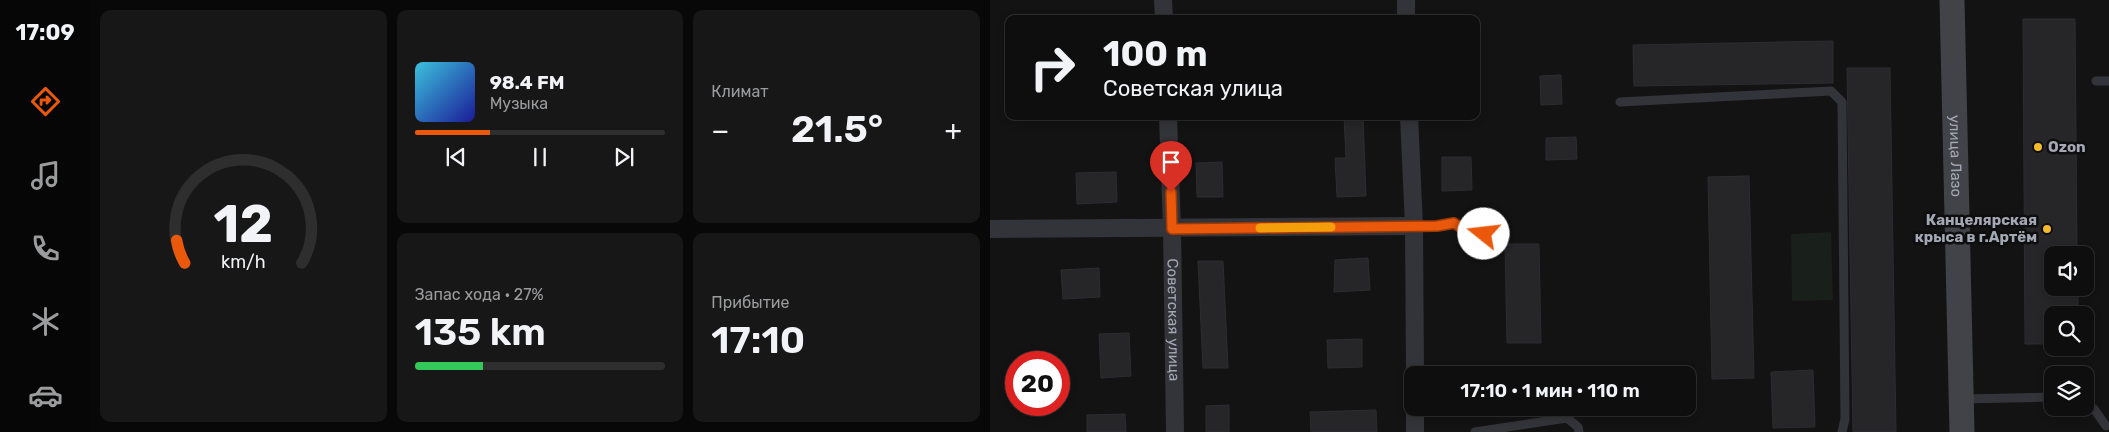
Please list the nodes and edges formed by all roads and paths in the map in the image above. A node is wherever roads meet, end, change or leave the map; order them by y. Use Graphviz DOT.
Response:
graph roads {
  1 [pos="1163,0"];
  2 [pos="1406,0"];
  3 [pos="1952,0"];
  4 [pos="1164,15"];
  5 [pos="1406,15"];
  6 [pos="2096,81"];
  7 [pos="2109,81"];
  8 [pos="1620,102"];
  9 [pos="1168,120"];
  10 [pos="1409,120"];
  11 [pos="1414,226"];
  12 [pos="990,229"];
  13 [pos="1172,229"];
  14 [pos="1491,253"];
  15 [pos="1414,366"];
  16 [pos="2044,397"];
  17 [pos="1960,399"];
  18 [pos="2094,409"];
  19 [pos="1415,416"];
  20 [pos="2106,426"];
  21 [pos="1175,432"];
  22 [pos="1415,432"];
  23 [pos="1475,432"];
  24 [pos="1579,432"];
  25 [pos="1842,432"];
  26 [pos="1962,432"];
  1 -- 4 [label="street"];
  2 -- 5 [label="street"];
  3 -- 17 [label="main road, улица Лазо"];
  6 -- 7 [label="lane"];
  8 -- 25 [label="lane"];
  9 -- 13 [label="street, Советская улица"];
  10 -- 11 [label="street"];
  11 -- 13 [label="street"];
  11 -- 14 [label="lane"];
  11 -- 15 [label="street"];
  12 -- 13 [label="street"];
  13 -- 21 [label="street, Советская улица"];
  16 -- 17 [label="lane"];
  17 -- 26 [label="main road, улица Лазо"];
  18 -- 20 [label="lane"];
  19 -- 22 [label="street"];
  23 -- 24 [label="lane"];
}
